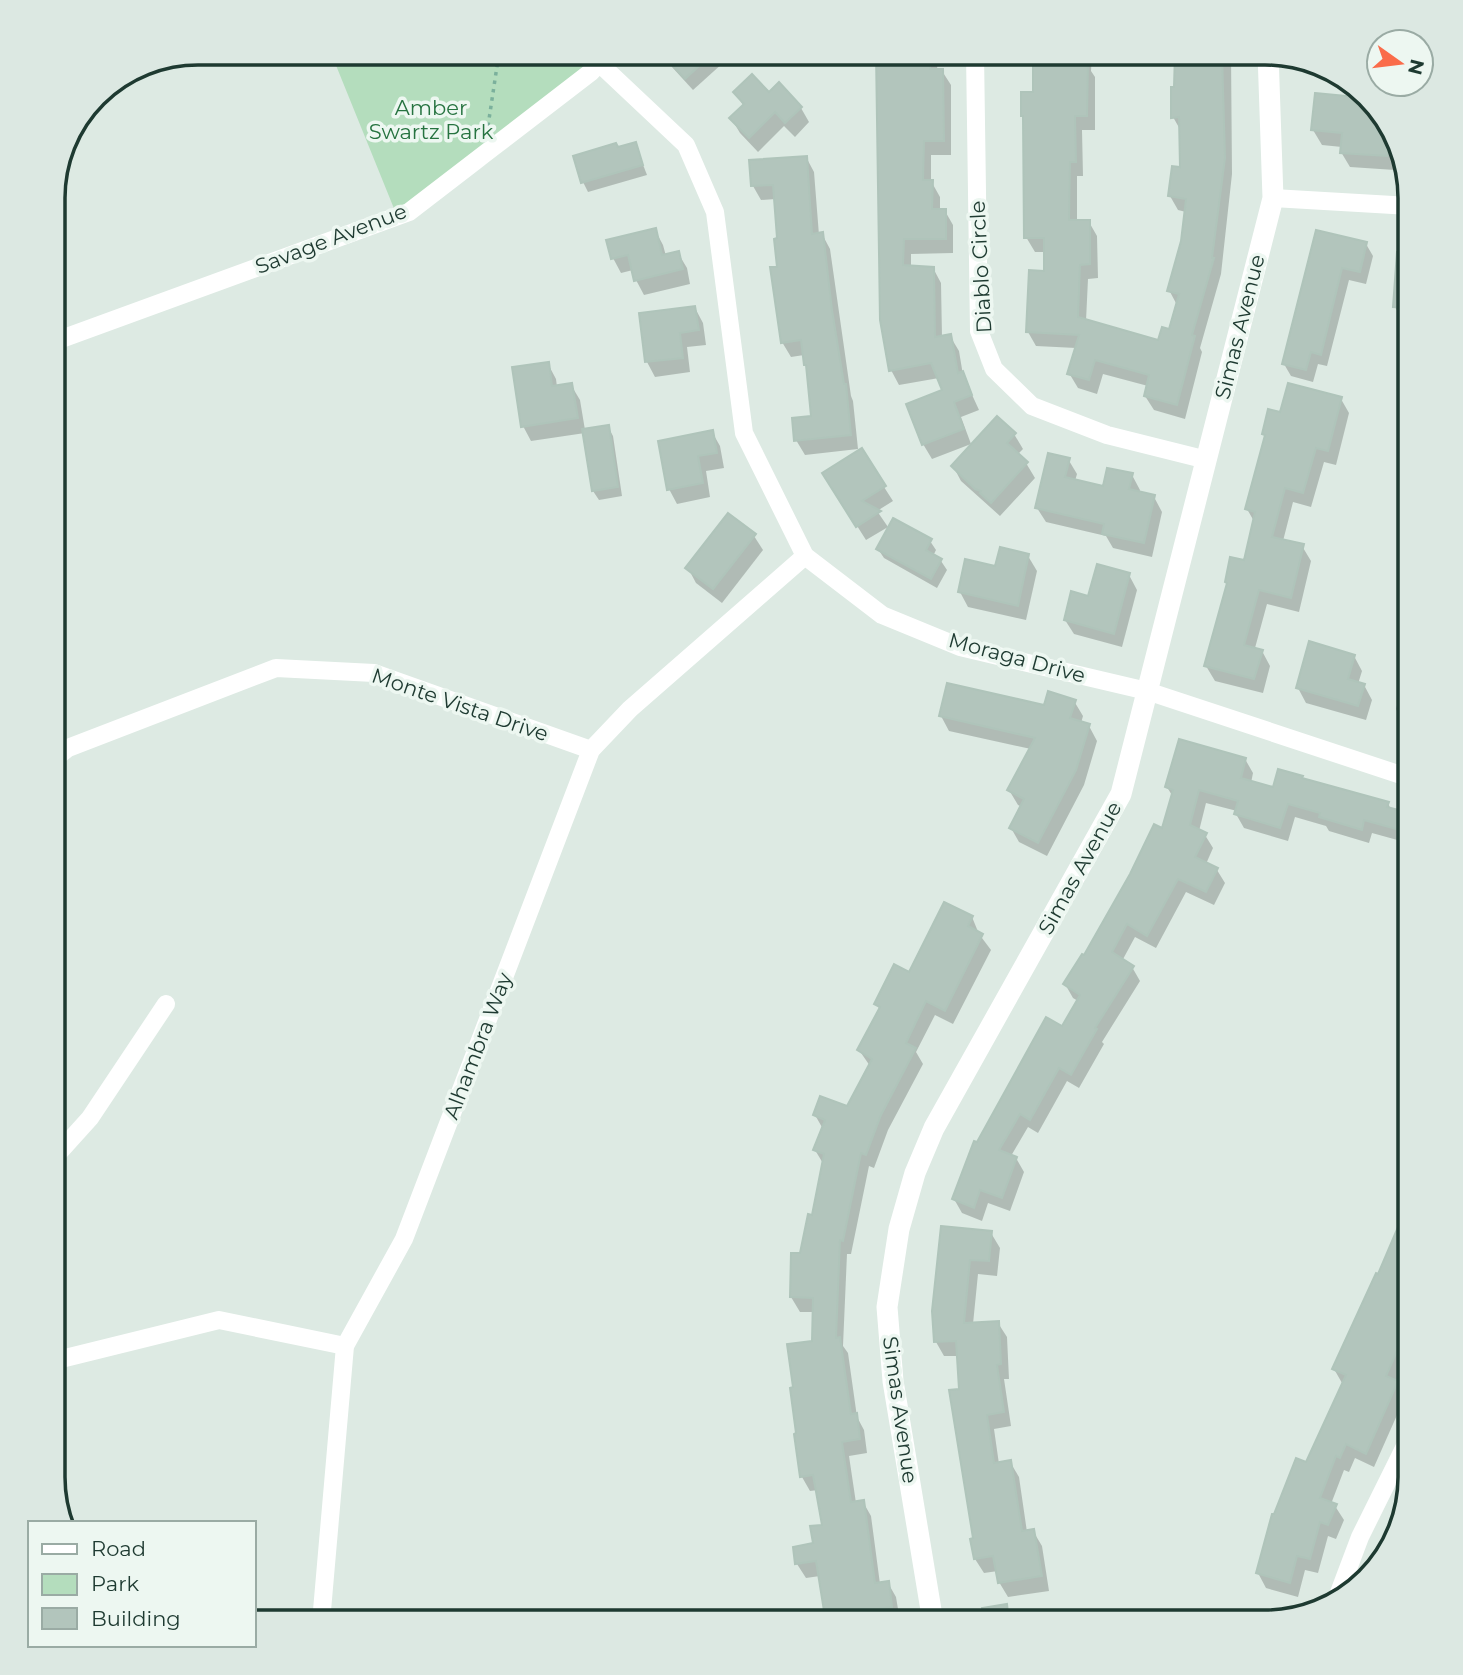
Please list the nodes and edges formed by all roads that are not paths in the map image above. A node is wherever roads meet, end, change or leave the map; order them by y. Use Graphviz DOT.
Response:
graph roads {
  1 [pos="596,65"];
  2 [pos="612,65"];
  3 [pos="975,65"];
  4 [pos="1268,65"];
  5 [pos="1273,198"];
  6 [pos="1398,205"];
  7 [pos="65,338"];
  8 [pos="1207,460"];
  9 [pos="805,556"];
  10 [pos="1147,691"];
  11 [pos="65,750"];
  12 [pos="591,750"];
  13 [pos="1398,774"];
  14 [pos="166,1004"];
  15 [pos="65,1145"];
  16 [pos="345,1346"];
  17 [pos="65,1358"];
  18 [pos="1398,1460"];
  19 [pos="1341,1586"];
  20 [pos="322,1610"];
  21 [pos="931,1610"];
  1 -- 7 [label="street, Savage Avenue"];
  2 -- 9 [label="street, Moraga Drive"];
  3 -- 8 [label="street, Diablo Circle"];
  4 -- 5 [label="street, Simas Avenue"];
  5 -- 6 [label="street"];
  5 -- 8 [label="street, Simas Avenue"];
  8 -- 10 [label="street, Simas Avenue"];
  9 -- 10 [label="street, Moraga Drive"];
  9 -- 12 [label="street, Alhambra Way"];
  10 -- 13 [label="street, Moraga Drive"];
  10 -- 21 [label="street, Simas Avenue"];
  11 -- 12 [label="street, Monte Vista Drive"];
  12 -- 16 [label="street, Alhambra Way"];
  14 -- 15 [label="street"];
  16 -- 17 [label="street"];
  16 -- 20 [label="street, Alhambra Way"];
  18 -- 19 [label="street"];
}
